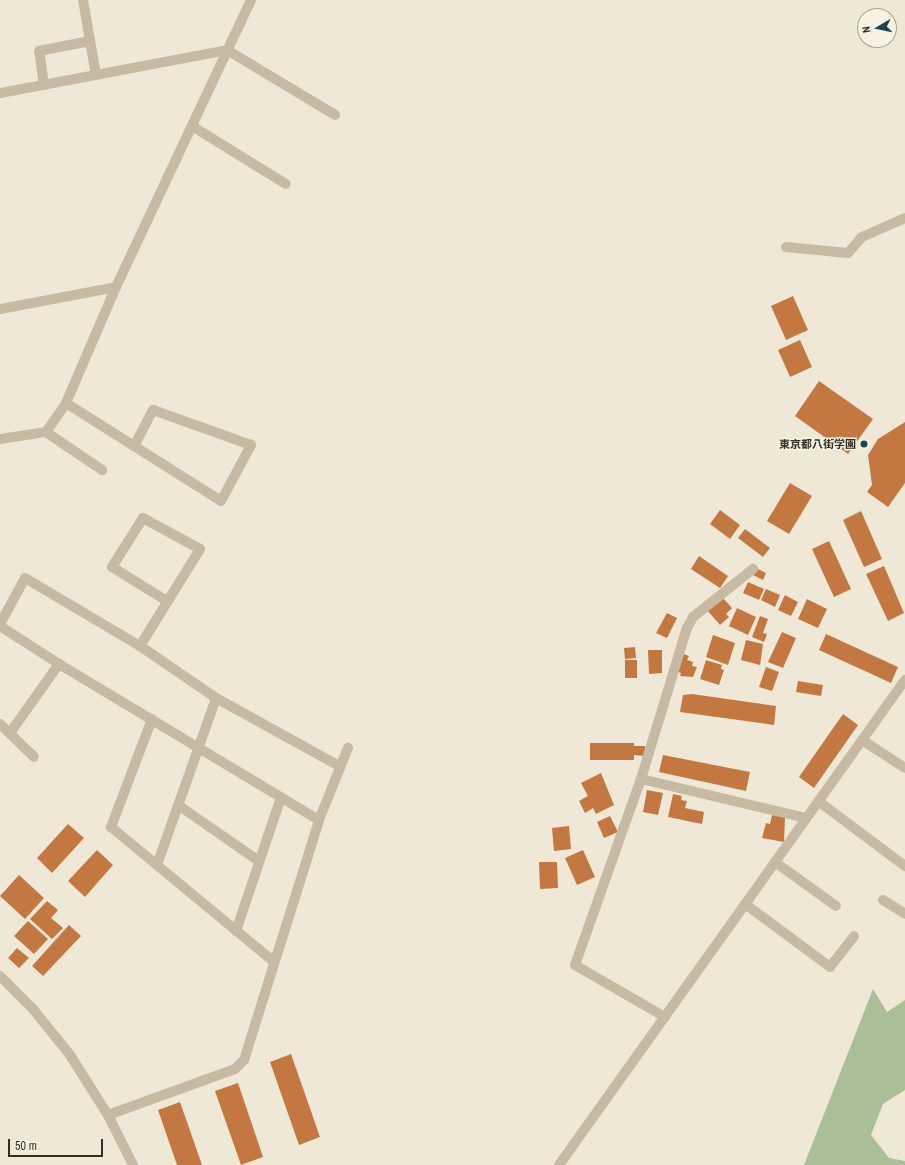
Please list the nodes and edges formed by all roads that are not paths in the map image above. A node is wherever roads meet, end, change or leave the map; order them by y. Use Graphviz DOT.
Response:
graph roads {
  1 [pos="83,0"];
  2 [pos="251,0"];
  3 [pos="90,41"];
  4 [pos="227,50"];
  5 [pos="96,75"];
  6 [pos="44,84"];
  7 [pos="0,93"];
  8 [pos="335,116"];
  9 [pos="192,126"];
  10 [pos="286,184"];
  11 [pos="905,218"];
  12 [pos="786,247"];
  13 [pos="116,287"];
  14 [pos="0,310"];
  15 [pos="66,404"];
  16 [pos="46,432"];
  17 [pos="0,439"];
  18 [pos="134,446"];
  19 [pos="102,470"];
  20 [pos="753,569"];
  21 [pos="167,601"];
  22 [pos="0,625"];
  23 [pos="140,646"];
  24 [pos="59,664"];
  25 [pos="905,680"];
  26 [pos="901,692"];
  27 [pos="216,698"];
  28 [pos="152,720"];
  29 [pos="0,724"];
  30 [pos="10,733"];
  31 [pos="862,740"];
  32 [pos="198,747"];
  33 [pos="348,748"];
  34 [pos="34,757"];
  35 [pos="339,766"];
  36 [pos="905,768"];
  37 [pos="641,779"];
  38 [pos="281,797"];
  39 [pos="818,801"];
  40 [pos="178,804"];
  41 [pos="806,818"];
  42 [pos="319,820"];
  43 [pos="260,861"];
  44 [pos="775,862"];
  45 [pos="157,865"];
  46 [pos="905,866"];
  47 [pos="883,900"];
  48 [pos="745,904"];
  49 [pos="836,906"];
  50 [pos="905,914"];
  51 [pos="236,931"];
  52 [pos="854,936"];
  53 [pos="273,961"];
  54 [pos="0,976"];
  55 [pos="665,1017"];
  56 [pos="108,1115"];
  57 [pos="133,1165"];
  58 [pos="559,1165"];
  1 -- 3 [label="street"];
  2 -- 4 [label="street"];
  3 -- 5 [label="street"];
  3 -- 6 [label="street"];
  4 -- 5 [label="street"];
  4 -- 8 [label="street"];
  4 -- 9 [label="street"];
  5 -- 6 [label="street"];
  6 -- 7 [label="street"];
  9 -- 10 [label="street"];
  9 -- 13 [label="street"];
  11 -- 12 [label="street"];
  13 -- 14 [label="street"];
  13 -- 15 [label="street"];
  15 -- 16 [label="street"];
  15 -- 18 [label="street"];
  16 -- 17 [label="street"];
  16 -- 19 [label="street"];
  18 -- 18 [label="street"];
  20 -- 37 [label="street"];
  21 -- 21 [label="street"];
  21 -- 23 [label="street"];
  22 -- 23 [label="street"];
  22 -- 24 [label="street"];
  23 -- 27 [label="street"];
  24 -- 28 [label="street"];
  24 -- 30 [label="street"];
  25 -- 26 [label="street"];
  26 -- 31 [label="street"];
  27 -- 32 [label="street"];
  27 -- 35 [label="street"];
  28 -- 32 [label="street"];
  28 -- 45 [label="street"];
  29 -- 30 [label="street"];
  30 -- 34 [label="street"];
  31 -- 36 [label="street"];
  31 -- 39 [label="street"];
  32 -- 38 [label="street"];
  32 -- 40 [label="street"];
  33 -- 35 [label="street"];
  35 -- 42 [label="street"];
  37 -- 41 [label="street"];
  37 -- 55 [label="street"];
  38 -- 42 [label="street"];
  38 -- 43 [label="street"];
  39 -- 41 [label="street"];
  39 -- 46 [label="street"];
  40 -- 43 [label="street"];
  40 -- 45 [label="street"];
  41 -- 44 [label="street"];
  42 -- 53 [label="street"];
  43 -- 51 [label="street"];
  44 -- 48 [label="street"];
  44 -- 49 [label="street"];
  45 -- 51 [label="street"];
  47 -- 50 [label="street"];
  48 -- 52 [label="street"];
  48 -- 55 [label="street"];
  51 -- 53 [label="street"];
  53 -- 56 [label="street"];
  54 -- 56 [label="street"];
  55 -- 58 [label="street"];
  56 -- 57 [label="street"];
}
